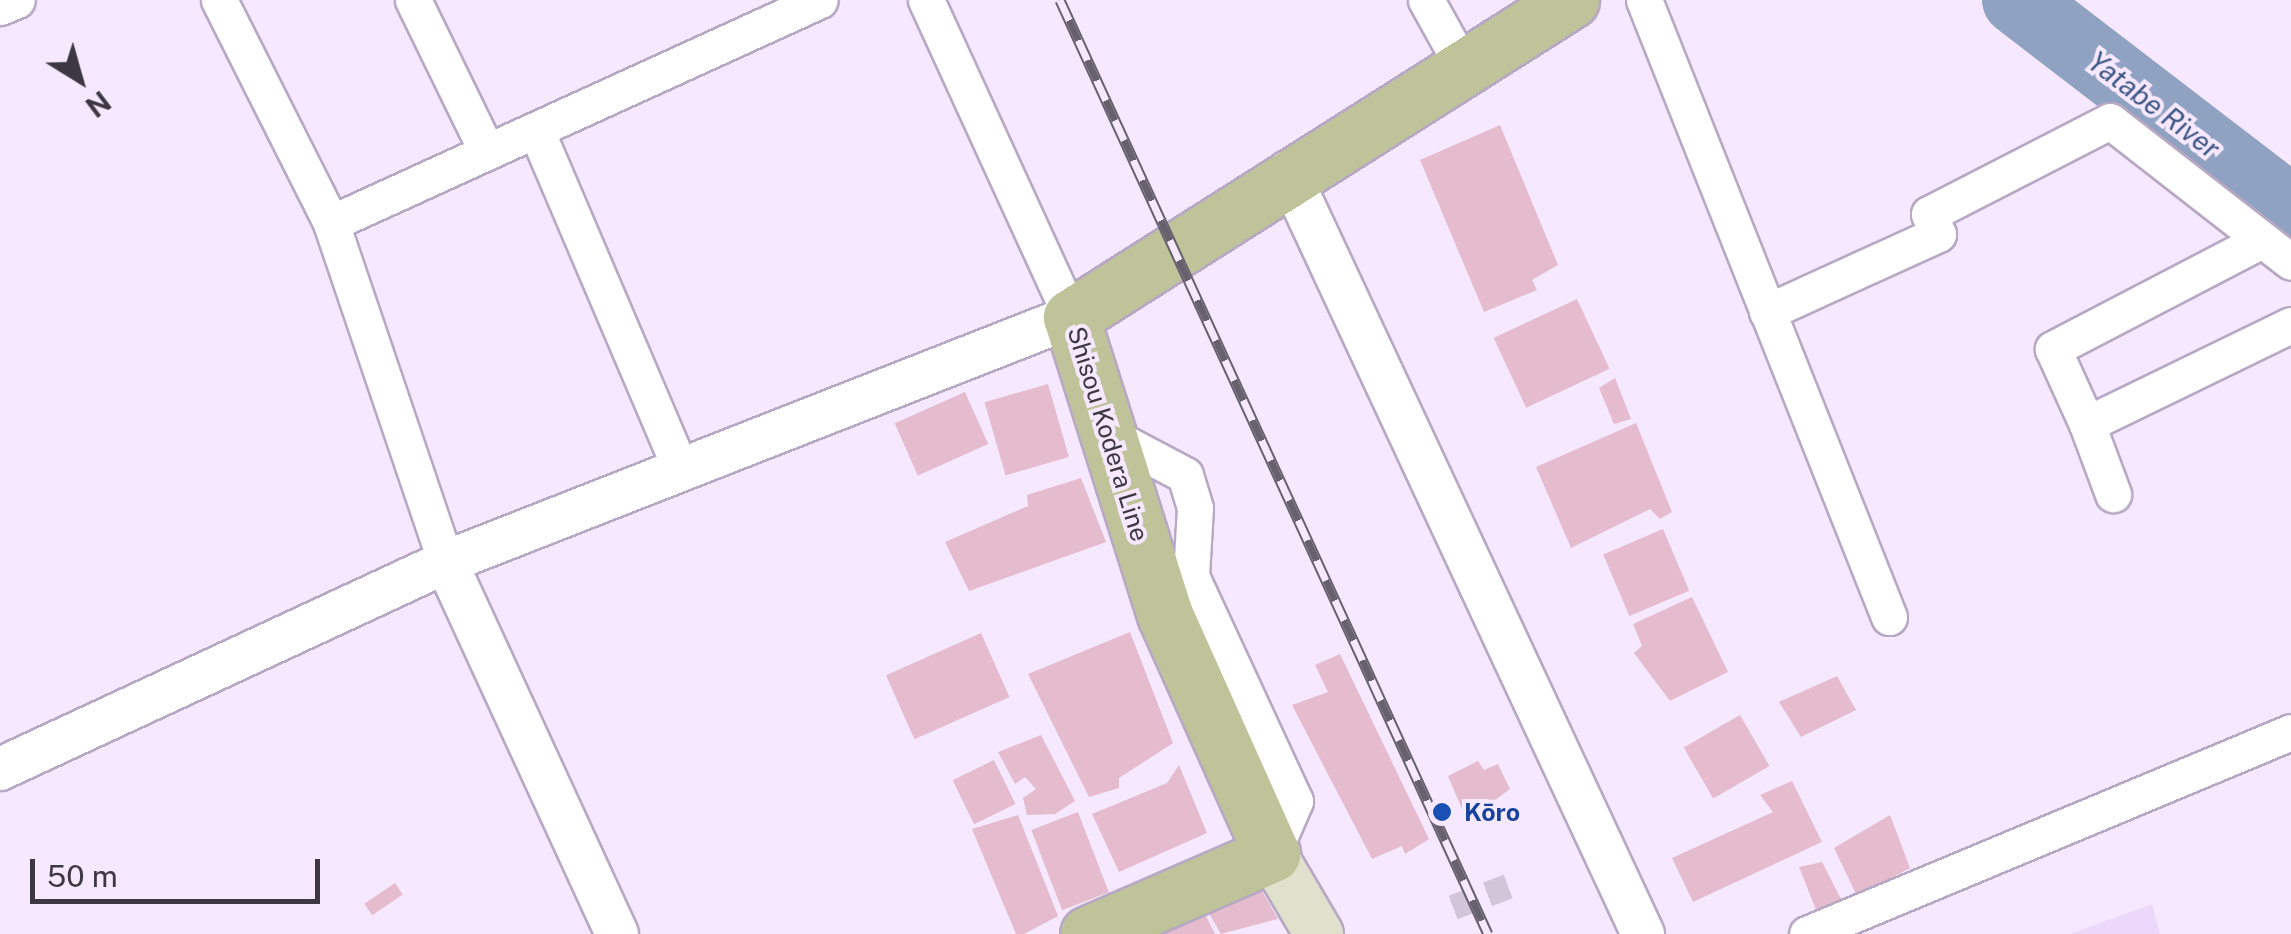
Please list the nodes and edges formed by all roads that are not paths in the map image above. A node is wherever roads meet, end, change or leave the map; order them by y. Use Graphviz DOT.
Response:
graph roads {
  1 [pos="16,0"];
  2 [pos="220,0"];
  3 [pos="413,0"];
  4 [pos="820,0"];
  5 [pos="926,0"];
  6 [pos="1426,0"];
  7 [pos="1571,0"];
  8 [pos="1644,0"];
  9 [pos="0,7"];
  10 [pos="1462,65"];
  11 [pos="536,130"];
  12 [pos="487,152"];
  13 [pos="1288,172"];
  14 [pos="331,223"];
  15 [pos="2262,240"];
  16 [pos="2291,262"];
  17 [pos="1767,312"];
  18 [pos="1071,317"];
  19 [pos="2291,324"];
  20 [pos="2086,424"];
  21 [pos="682,472"];
  22 [pos="2114,494"];
  23 [pos="446,562"];
  24 [pos="1889,617"];
  25 [pos="2291,732"];
  26 [pos="0,769"];
  27 [pos="1272,854"];
  28 [pos="617,934"];
  29 [pos="1088,934"];
  30 [pos="1319,934"];
  31 [pos="1643,934"];
  32 [pos="1807,934"];
  1 -- 9 [label="street"];
  2 -- 14 [label="street"];
  3 -- 12 [label="street"];
  4 -- 11 [label="street"];
  5 -- 18 [label="street"];
  6 -- 10 [label="street"];
  7 -- 10 [label="main road, Shisou Kodera Line"];
  8 -- 17 [label="street"];
  10 -- 13 [label="main road, Shisou Kodera Line"];
  11 -- 12 [label="street"];
  11 -- 21 [label="street"];
  12 -- 14 [label="street"];
  13 -- 18 [label="main road, Shisou Kodera Line"];
  13 -- 31 [label="street"];
  14 -- 23 [label="street"];
  15 -- 16 [label="street"];
  15 -- 17 [label="street"];
  15 -- 20 [label="street"];
  17 -- 24 [label="street"];
  18 -- 21 [label="street"];
  18 -- 27 [label="main road, Shisou Kodera Line"];
  19 -- 20 [label="street"];
  20 -- 22 [label="street"];
  21 -- 23 [label="street"];
  23 -- 26 [label="street"];
  23 -- 28 [label="street"];
  25 -- 32 [label="street"];
  27 -- 29 [label="main road"];
  27 -- 30 [label="main road"];
}
